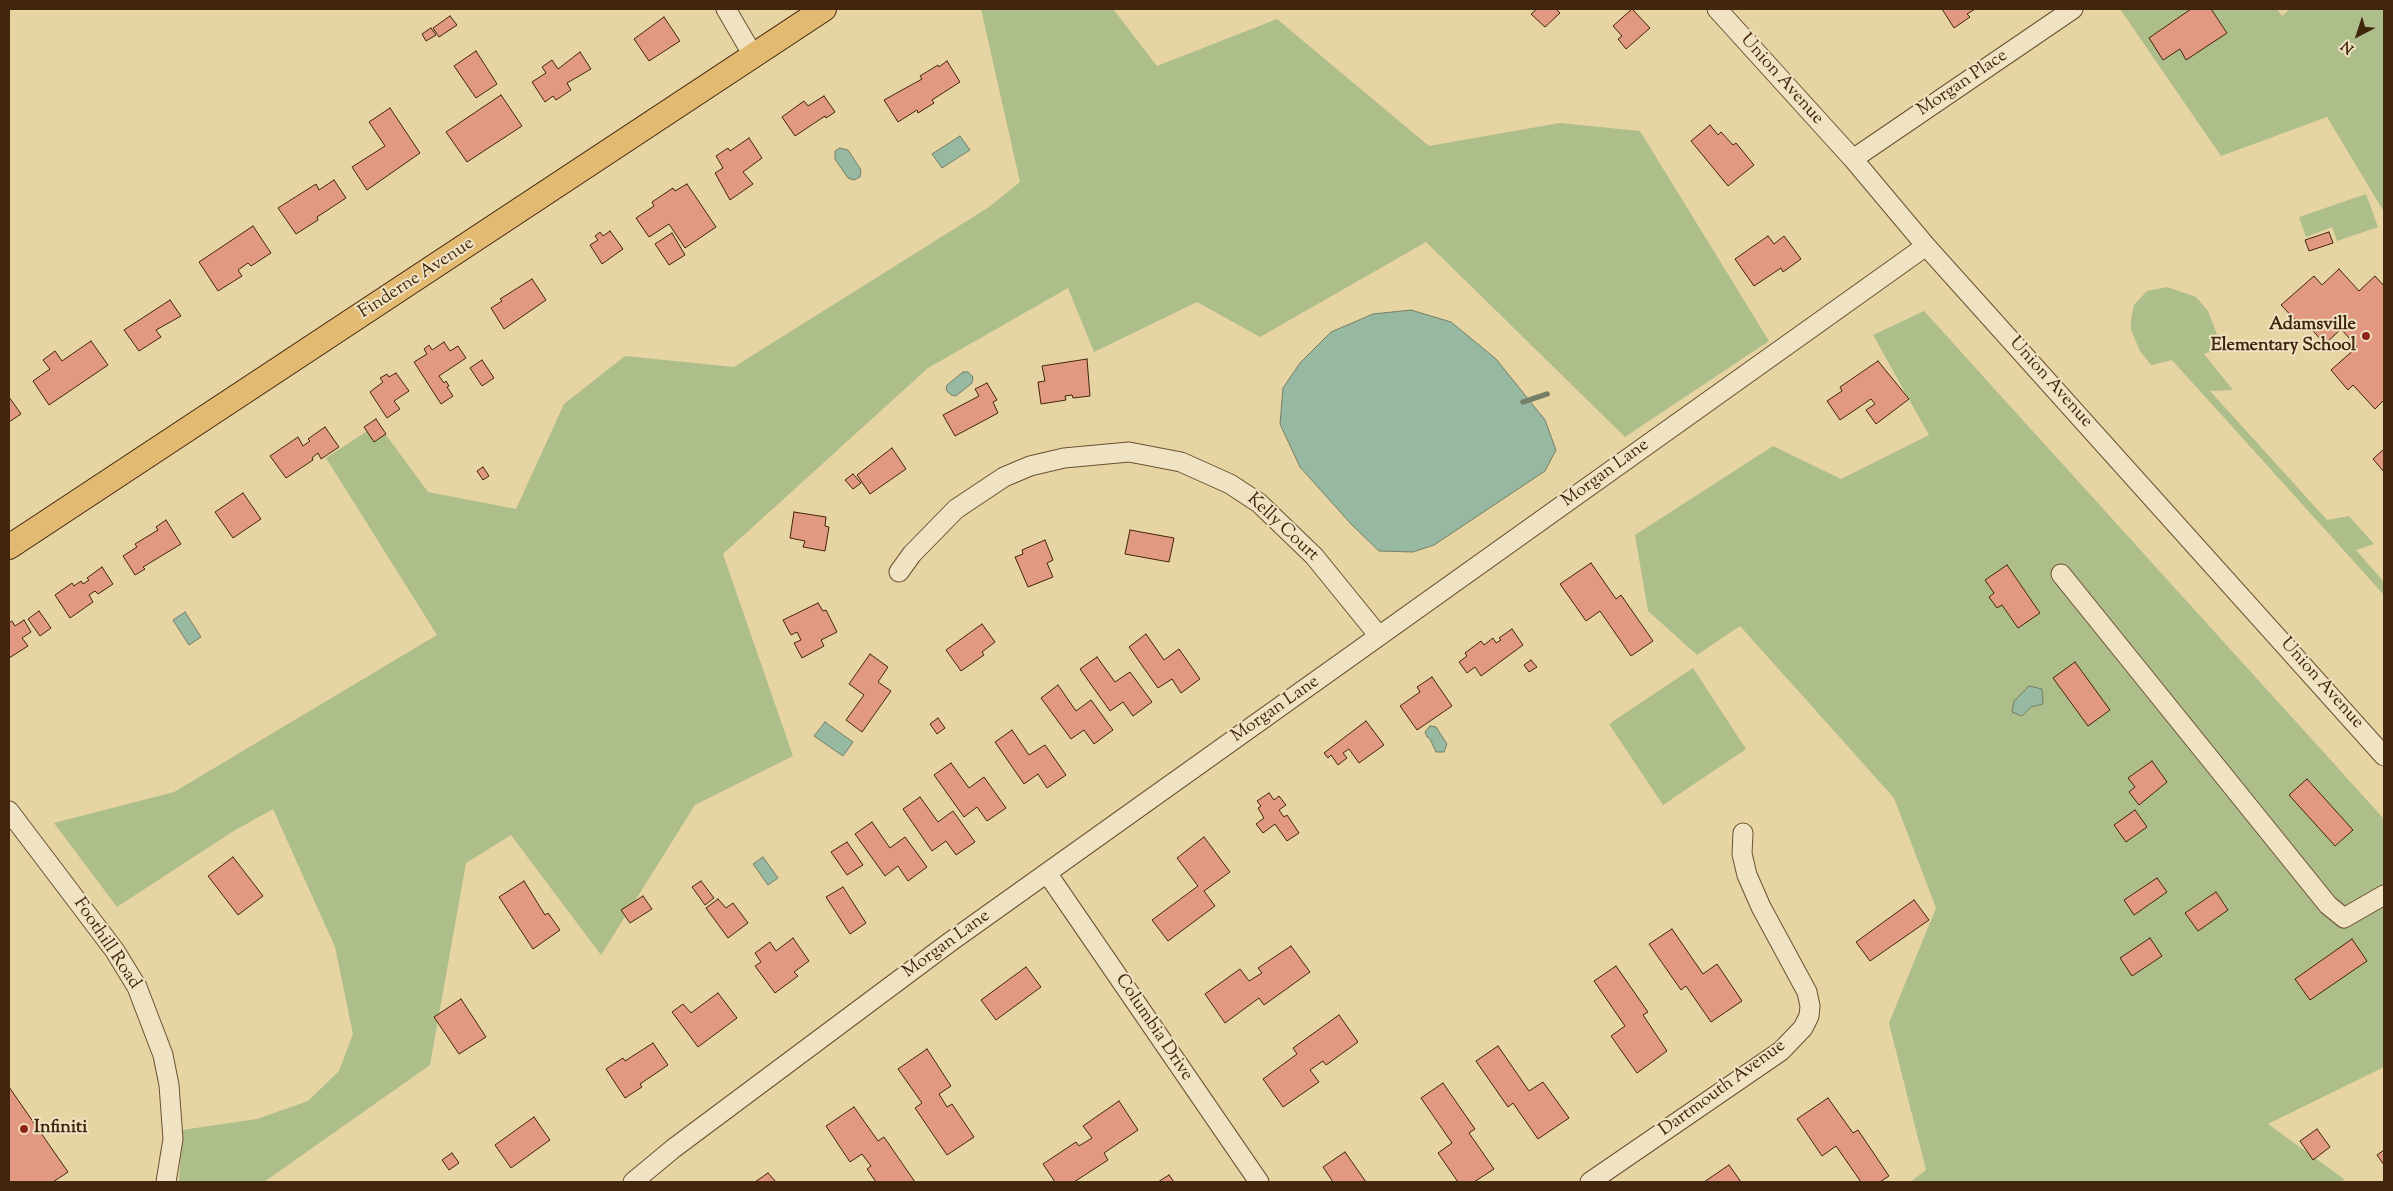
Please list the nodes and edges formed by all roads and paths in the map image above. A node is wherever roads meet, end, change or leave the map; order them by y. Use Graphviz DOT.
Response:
graph roads {
  1 [pos="726,9"];
  2 [pos="824,9"];
  3 [pos="1717,9"];
  4 [pos="2073,9"];
  5 [pos="754,57"];
  6 [pos="1853,159"];
  7 [pos="1926,246"];
  8 [pos="9,547"];
  9 [pos="899,572"];
  10 [pos="2061,574"];
  11 [pos="1379,636"];
  12 [pos="2384,756"];
  13 [pos="9,811"];
  14 [pos="1743,833"];
  15 [pos="1047,873"];
  16 [pos="2384,895"];
  17 [pos="166,1182"];
  18 [pos="633,1182"];
  19 [pos="1259,1182"];
  20 [pos="1590,1182"];
  1 -- 5 [label="street"];
  2 -- 5 [label="main road, Finderne Avenue"];
  3 -- 6 [label="street, Union Avenue"];
  4 -- 6 [label="street, Morgan Place"];
  5 -- 8 [label="main road, Finderne Avenue"];
  6 -- 7 [label="street, Union Avenue"];
  7 -- 11 [label="street, Morgan Lane"];
  7 -- 12 [label="street, Union Avenue"];
  9 -- 11 [label="street, Kelly Court"];
  10 -- 16 [label="street"];
  11 -- 15 [label="street, Morgan Lane"];
  13 -- 17 [label="street, Foothill Road"];
  14 -- 20 [label="street, Dartmouth Avenue"];
  15 -- 18 [label="street, Morgan Lane"];
  15 -- 19 [label="street, Columbia Drive"];
}
